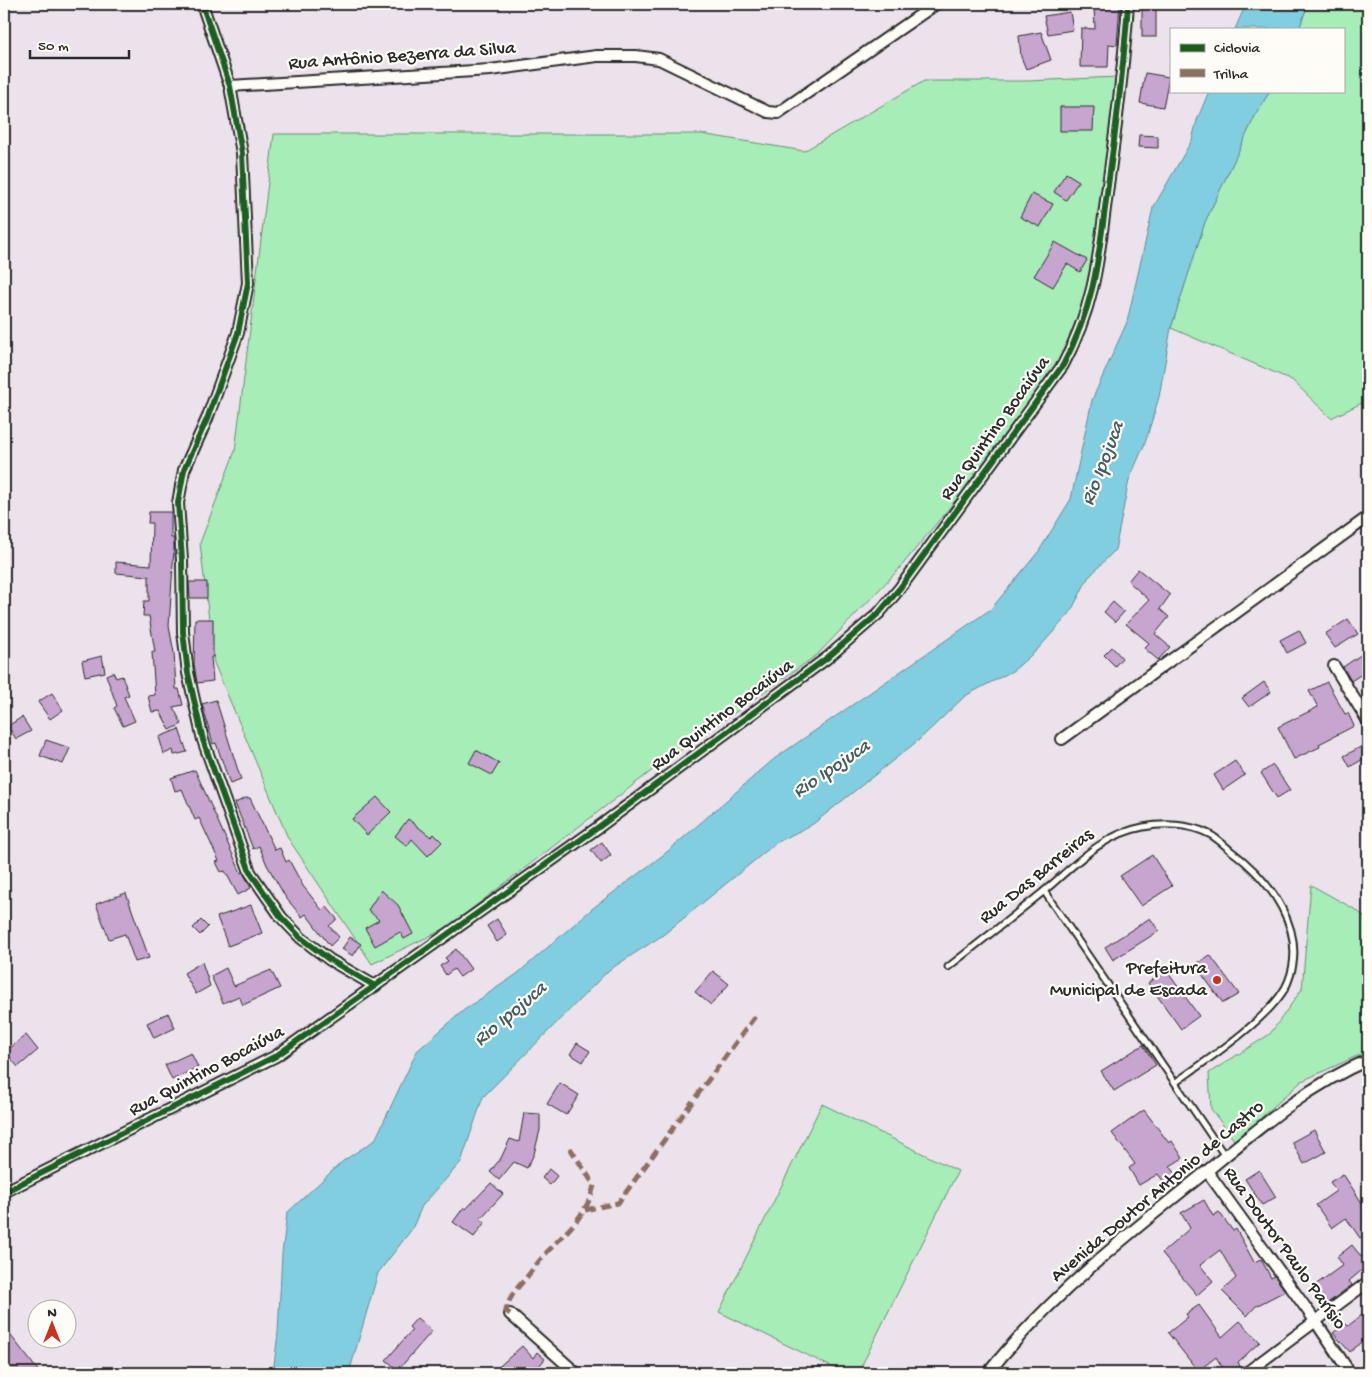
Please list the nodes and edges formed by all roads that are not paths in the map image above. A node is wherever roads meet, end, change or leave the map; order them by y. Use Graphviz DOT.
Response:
graph roads {
  1 [pos="202,4"];
  2 [pos="936,4"];
  3 [pos="1128,4"];
  4 [pos="230,86"];
  5 [pos="1368,517"];
  6 [pos="1334,666"];
  7 [pos="1368,722"];
  8 [pos="1062,739"];
  9 [pos="1044,891"];
  10 [pos="948,967"];
  11 [pos="375,986"];
  12 [pos="1368,1060"];
  13 [pos="1176,1082"];
  14 [pos="1225,1156"];
  15 [pos="1207,1170"];
  16 [pos="4,1192"];
  17 [pos="1368,1282"];
  18 [pos="510,1314"];
  19 [pos="1316,1322"];
  20 [pos="576,1373"];
  21 [pos="988,1373"];
  22 [pos="1246,1373"];
  23 [pos="1350,1373"];
  1 -- 4 [label="street"];
  2 -- 4 [label="street, Rua Antônio Bezerra da Silva"];
  3 -- 11 [label="street, Rua Quintino Bocaiúva"];
  4 -- 11 [label="street"];
  5 -- 8 [label="street"];
  6 -- 7 [label="street"];
  9 -- 10 [label="lane, Rua Das Barreiras"];
  9 -- 13 [label="lane"];
  9 -- 13 [label="lane, Rua Das Barreiras"];
  11 -- 16 [label="street, Rua Quintino Bocaiúva"];
  12 -- 14 [label="street, Avenida Doutor Antonio de Castro"];
  13 -- 14 [label="lane"];
  14 -- 15 [label="street, Avenida Doutor Antonio de Castro"];
  15 -- 19 [label="street, Rua Doutor Paulo Parísio"];
  15 -- 21 [label="street, Avenida Doutor Antonio de Castro"];
  17 -- 19 [label="street"];
  18 -- 20 [label="street"];
  19 -- 22 [label="street"];
  19 -- 23 [label="street, Rua Doutor Paulo Parísio"];
}
